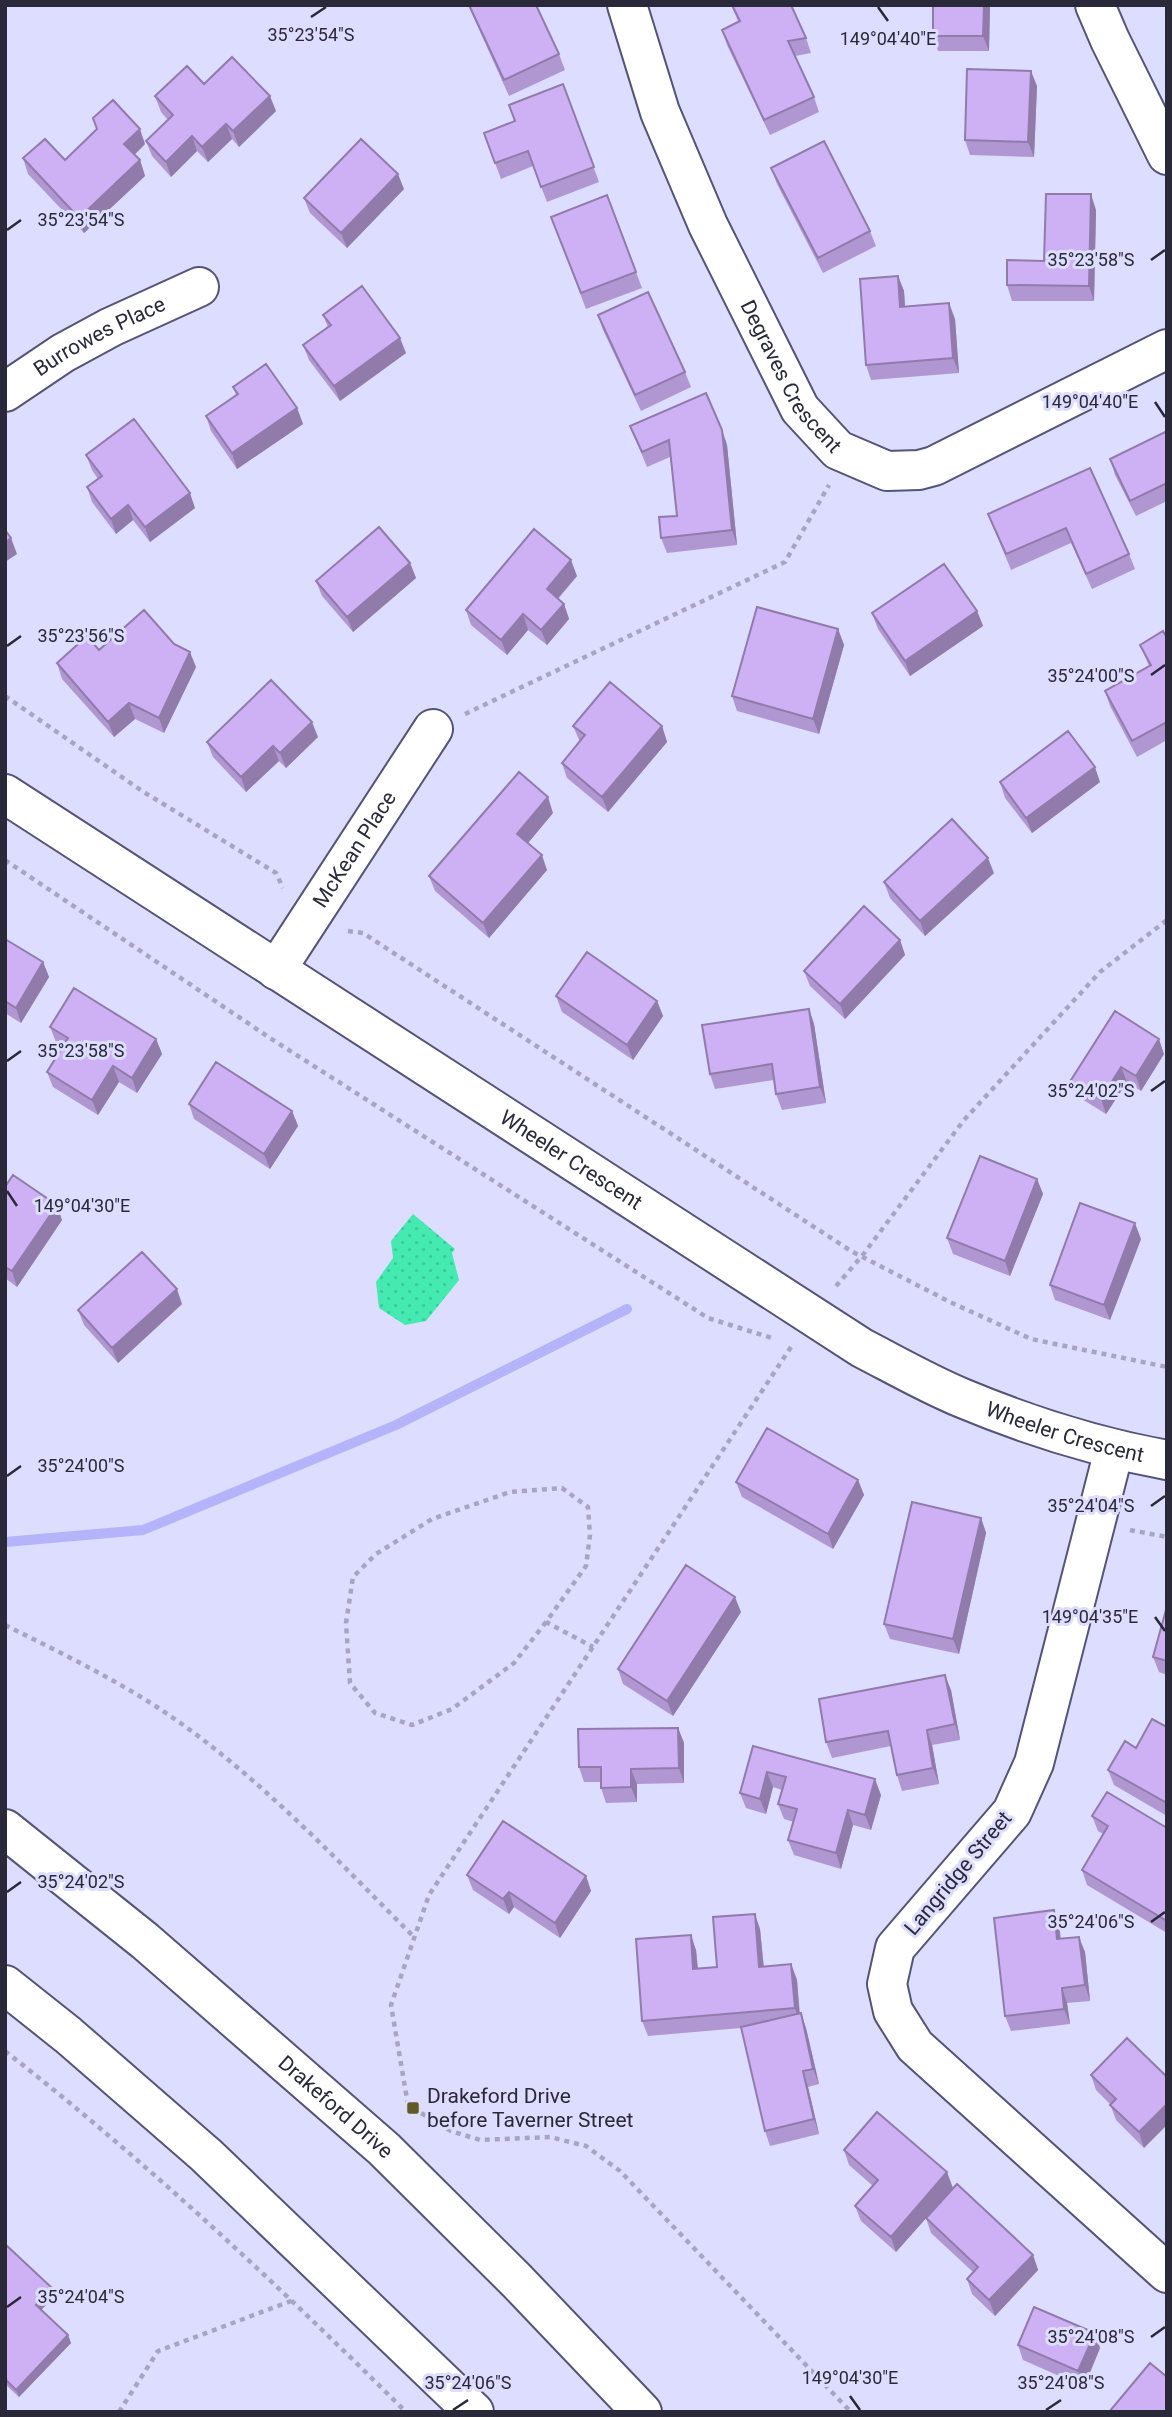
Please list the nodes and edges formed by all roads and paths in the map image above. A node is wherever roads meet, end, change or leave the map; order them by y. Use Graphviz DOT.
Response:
graph roads {
  1 [pos="627,5"];
  2 [pos="1095,5"];
  3 [pos="1167,155"];
  4 [pos="198,287"];
  5 [pos="1167,349"];
  6 [pos="5,392"];
  7 [pos="847,454"];
  8 [pos="5,696"];
  9 [pos="433,729"];
  10 [pos="5,794"];
  11 [pos="5,860"];
  12 [pos="285,892"];
  13 [pos="1167,920"];
  14 [pos="339,930"];
  15 [pos="276,970"];
  16 [pos="862,1256"];
  17 [pos="830,1292"];
  18 [pos="1167,1367"];
  19 [pos="1114,1450"];
  20 [pos="1167,1460"];
  21 [pos="1122,1529"];
  22 [pos="1167,1537"];
  23 [pos="546,1622"];
  24 [pos="5,1625"];
  25 [pos="593,1647"];
  26 [pos="5,1829"];
  27 [pos="415,1938"];
  28 [pos="5,1985"];
  29 [pos="5,2051"];
  30 [pos="1167,2273"];
  31 [pos="294,2301"];
  32 [pos="119,2412"];
  33 [pos="406,2412"];
  34 [pos="474,2412"];
  35 [pos="642,2412"];
  36 [pos="850,2412"];
  1 -- 7 [label="main road, Degraves Crescent"];
  2 -- 3 [label="main road"];
  4 -- 6 [label="main road, Burrowes Place"];
  5 -- 7 [label="main road, Degraves Crescent"];
  7 -- 9 [label="path"];
  8 -- 12 [label="path"];
  9 -- 15 [label="main road, McKean Place"];
  10 -- 15 [label="main road, Wheeler Crescent"];
  11 -- 25 [label="path"];
  13 -- 16 [label="path"];
  14 -- 16 [label="path"];
  15 -- 19 [label="main road, Wheeler Crescent"];
  16 -- 17 [label="path"];
  16 -- 18 [label="path"];
  19 -- 20 [label="main road, Wheeler Crescent"];
  19 -- 30 [label="main road, Langridge Street"];
  21 -- 22 [label="path"];
  23 -- 23 [label="path"];
  23 -- 25 [label="path"];
  24 -- 27 [label="path"];
  25 -- 27 [label="path"];
  26 -- 35 [label="main road, Drakeford Drive"];
  27 -- 36 [label="path"];
  28 -- 34 [label="main road"];
  29 -- 31 [label="path"];
  31 -- 32 [label="path"];
  31 -- 33 [label="path"];
}
